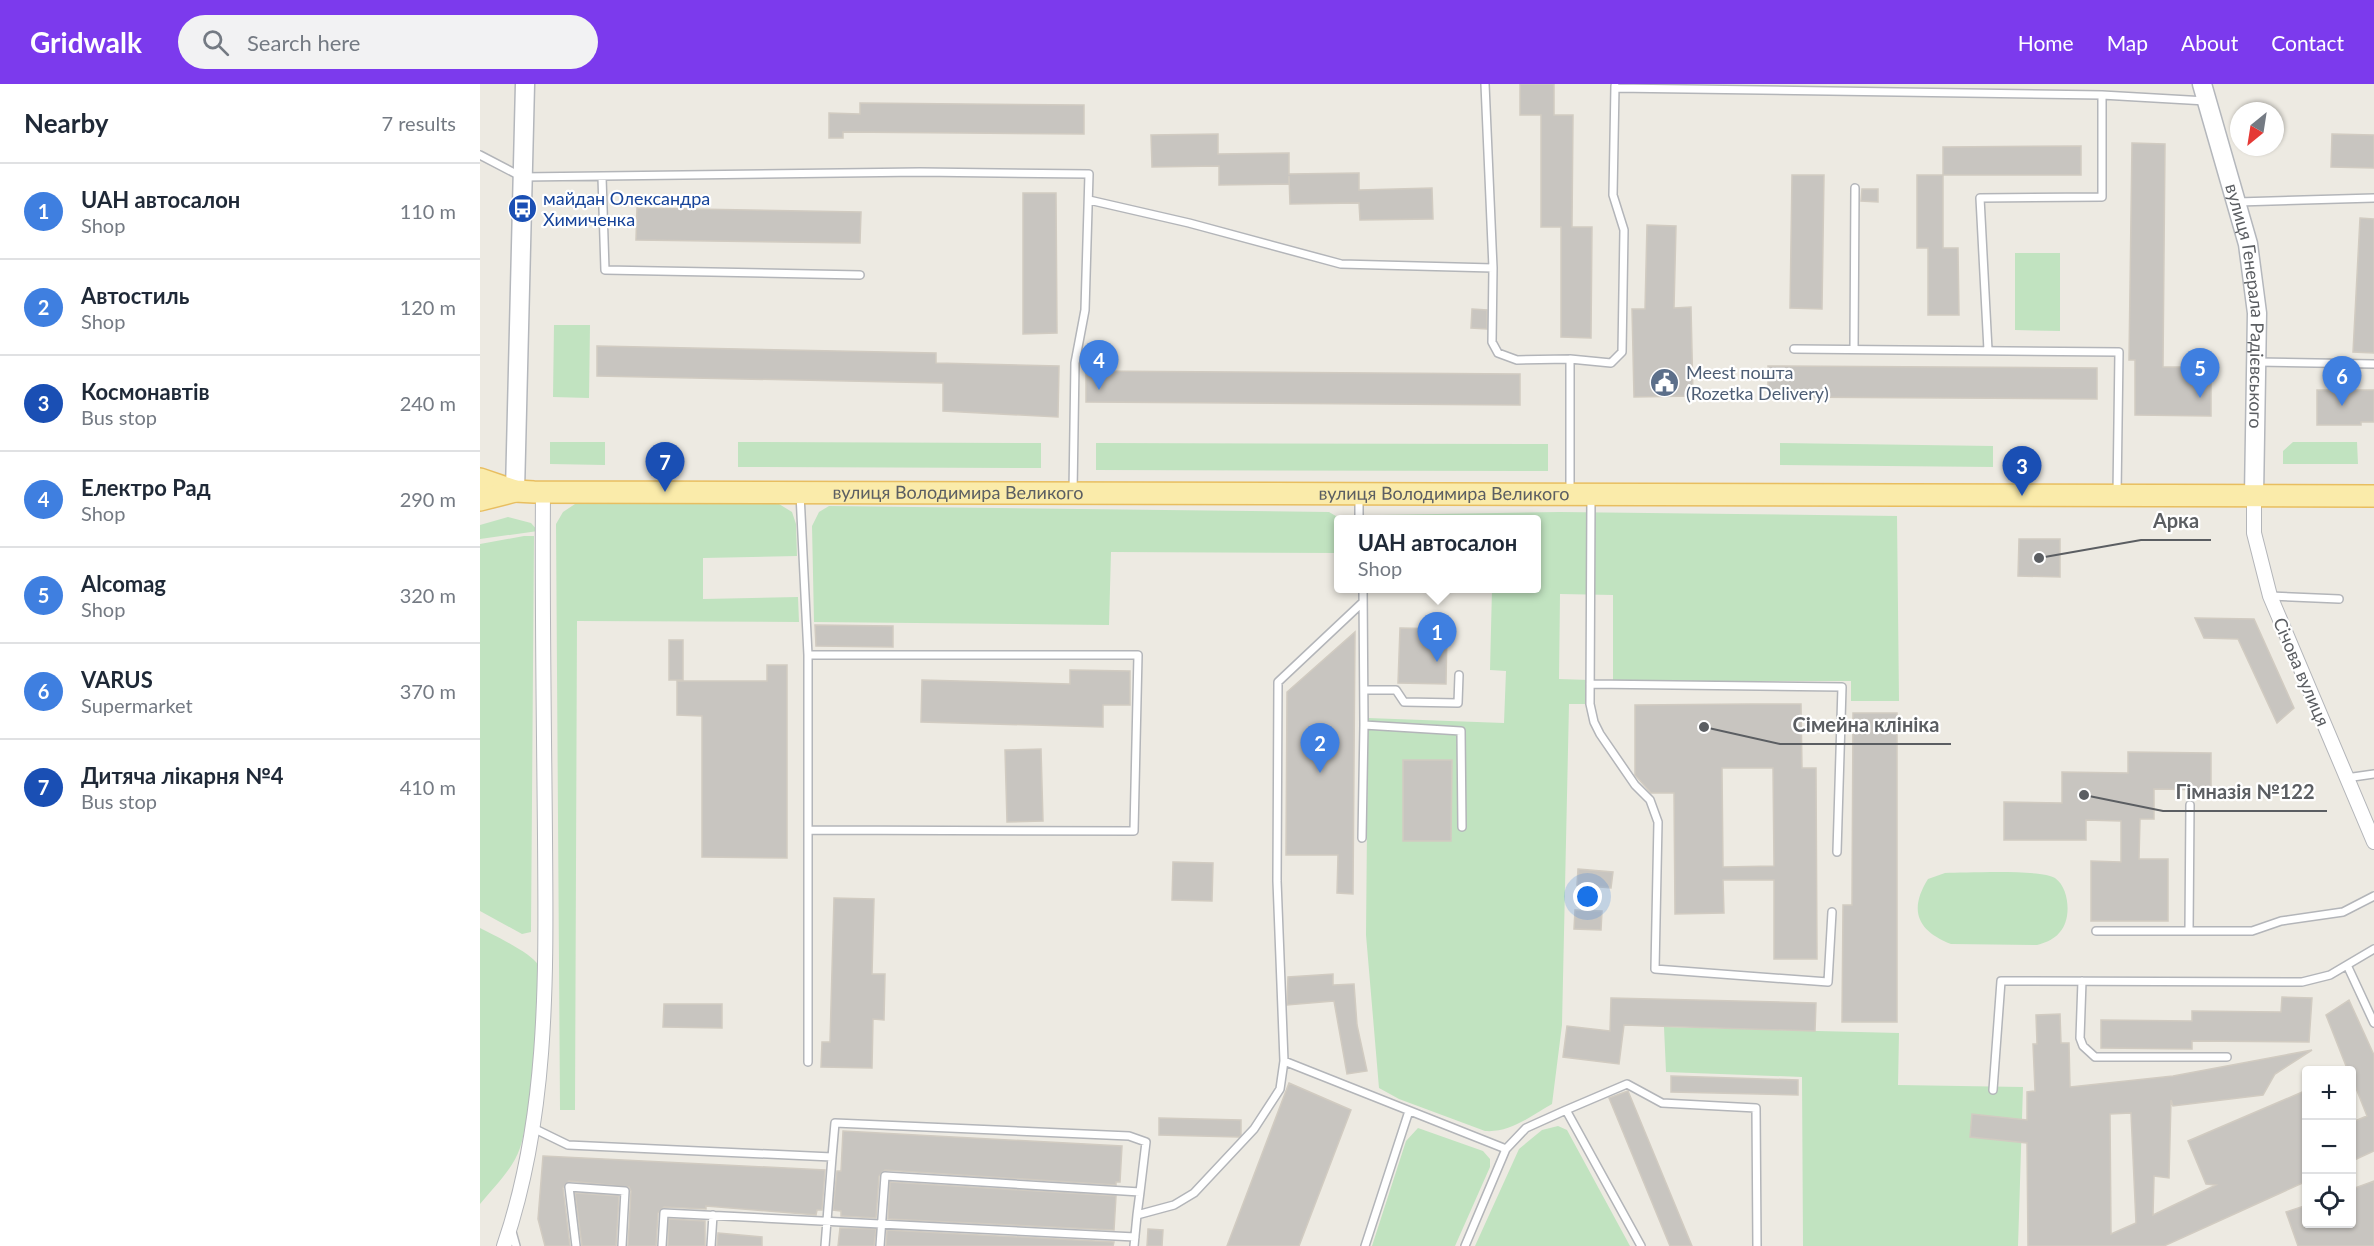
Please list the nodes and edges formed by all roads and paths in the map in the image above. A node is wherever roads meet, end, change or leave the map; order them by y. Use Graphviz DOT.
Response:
graph roads {
  1 [pos="525,84"];
  2 [pos="1485,84"];
  3 [pos="1615,86"];
  4 [pos="2205,92"];
  5 [pos="2102,95"];
  6 [pos="480,155"];
  7 [pos="522,177"];
  8 [pos="602,177"];
  9 [pos="1855,188"];
  10 [pos="2374,198"];
  11 [pos="1089,200"];
  12 [pos="2238,202"];
  13 [pos="1493,268"];
  14 [pos="860,275"];
  15 [pos="1794,349"];
  16 [pos="1854,350"];
  17 [pos="1988,350"];
  18 [pos="1570,359"];
  19 [pos="2257,362"];
  20 [pos="2374,364"];
  21 [pos="480,479"];
  22 [pos="514,491"];
  23 [pos="543,492"];
  24 [pos="800,492"];
  25 [pos="1073,492"];
  26 [pos="1358,492"];
  27 [pos="1580,494"];
  28 [pos="2117,496"];
  29 [pos="2254,496"];
  30 [pos="2374,496"];
  31 [pos="480,500"];
  32 [pos="1359,515"];
  33 [pos="1363,593"];
  34 [pos="2270,596"];
  35 [pos="2339,599"];
  36 [pos="1363,602"];
  37 [pos="808,655"];
  38 [pos="1459,675"];
  39 [pos="1590,684"];
  40 [pos="1364,690"];
  41 [pos="1364,725"];
  42 [pos="2374,774"];
  43 [pos="2346,778"];
  44 [pos="2190,805"];
  45 [pos="1462,827"];
  46 [pos="808,830"];
  47 [pos="1362,838"];
  48 [pos="2374,842"];
  49 [pos="1836,852"];
  50 [pos="2374,896"];
  51 [pos="1832,912"];
  52 [pos="2096,931"];
  53 [pos="2189,931"];
  54 [pos="2374,950"];
  55 [pos="2347,965"];
  56 [pos="2082,981"];
  57 [pos="2374,1023"];
  58 [pos="2227,1057"];
  59 [pos="1284,1061"];
  60 [pos="808,1062"];
  61 [pos="1993,1090"];
  62 [pos="1566,1110"];
  63 [pos="1409,1111"];
  64 [pos="533,1128"];
  65 [pos="1506,1149"];
  66 [pos="832,1157"];
  67 [pos="1140,1192"];
  68 [pos="713,1215"];
  69 [pos="1137,1215"];
  70 [pos="826,1221"];
  71 [pos="882,1224"];
  72 [pos="510,1226"];
  73 [pos="1135,1237"];
  74 [pos="504,1246"];
  75 [pos="516,1246"];
  76 [pos="576,1246"];
  77 [pos="622,1246"];
  78 [pos="662,1246"];
  79 [pos="711,1246"];
  80 [pos="825,1246"];
  81 [pos="880,1246"];
  82 [pos="1134,1246"];
  83 [pos="1365,1246"];
  84 [pos="1465,1246"];
  85 [pos="1641,1246"];
  86 [pos="1757,1246"];
  1 -- 7 [label="street"];
  2 -- 13 [label="lane"];
  3 -- 5 [label="lane"];
  3 -- 18 [label="lane"];
  4 -- 5 [label="lane"];
  4 -- 12 [label="street, вулиця Генерала Радієвського"];
  5 -- 17 [label="lane"];
  6 -- 7 [label="lane"];
  7 -- 8 [label="lane"];
  7 -- 22 [label="street"];
  8 -- 11 [label="lane"];
  8 -- 14 [label="lane"];
  9 -- 16 [label="lane"];
  10 -- 12 [label="lane"];
  11 -- 13 [label="lane"];
  11 -- 25 [label="lane"];
  12 -- 19 [label="street, вулиця Генерала Радієвського"];
  13 -- 18 [label="lane"];
  15 -- 16 [label="lane"];
  16 -- 17 [label="lane"];
  17 -- 28 [label="lane"];
  18 -- 27 [label="lane"];
  19 -- 20 [label="lane"];
  19 -- 29 [label="street, вулиця Генерала Радієвського"];
  21 -- 22 [label="main road"];
  22 -- 23 [label="main road, вулиця Володимира Великого"];
  22 -- 31 [label="main road"];
  23 -- 24 [label="main road, вулиця Володимира Великого"];
  23 -- 64 [label="street"];
  24 -- 25 [label="main road, вулиця Володимира Великого"];
  24 -- 37 [label="lane"];
  25 -- 26 [label="main road, вулиця Володимира Великого"];
  26 -- 27 [label="main road, вулиця Володимира Великого"];
  26 -- 32 [label="lane"];
  27 -- 28 [label="main road, вулиця Володимира Великого"];
  27 -- 39 [label="lane"];
  28 -- 29 [label="main road, вулиця Володимира Великого"];
  29 -- 30 [label="main road, вулиця Володимира Великого"];
  29 -- 34 [label="street, Січова вулиця"];
  33 -- 36 [label="lane"];
  34 -- 35 [label="lane"];
  34 -- 43 [label="street, Січова вулиця"];
  36 -- 40 [label="lane"];
  36 -- 59 [label="lane"];
  37 -- 46 [label="lane"];
  37 -- 46 [label="lane"];
  38 -- 40 [label="lane"];
  39 -- 49 [label="lane"];
  39 -- 51 [label="lane"];
  40 -- 41 [label="lane"];
  41 -- 45 [label="lane"];
  41 -- 47 [label="lane"];
  42 -- 43 [label="lane"];
  43 -- 48 [label="street, Січова вулиця"];
  44 -- 53 [label="lane"];
  46 -- 60 [label="lane"];
  50 -- 53 [label="lane"];
  52 -- 53 [label="lane"];
  54 -- 55 [label="lane"];
  55 -- 56 [label="lane"];
  55 -- 57 [label="lane"];
  56 -- 58 [label="lane"];
  56 -- 61 [label="lane"];
  59 -- 63 [label="lane"];
  59 -- 69 [label="lane"];
  62 -- 65 [label="lane"];
  62 -- 85 [label="lane"];
  62 -- 86 [label="lane"];
  63 -- 65 [label="lane"];
  63 -- 83 [label="lane"];
  64 -- 66 [label="lane"];
  64 -- 72 [label="street"];
  65 -- 84 [label="lane"];
  66 -- 67 [label="lane"];
  66 -- 70 [label="lane"];
  67 -- 69 [label="lane"];
  67 -- 71 [label="lane"];
  68 -- 70 [label="lane"];
  68 -- 78 [label="lane"];
  68 -- 79 [label="lane"];
  69 -- 73 [label="lane"];
  70 -- 71 [label="lane"];
  70 -- 80 [label="lane"];
  71 -- 73 [label="lane"];
  71 -- 81 [label="lane"];
  72 -- 74 [label="street"];
  72 -- 75 [label="lane"];
  73 -- 82 [label="lane"];
  76 -- 77 [label="lane"];
}
